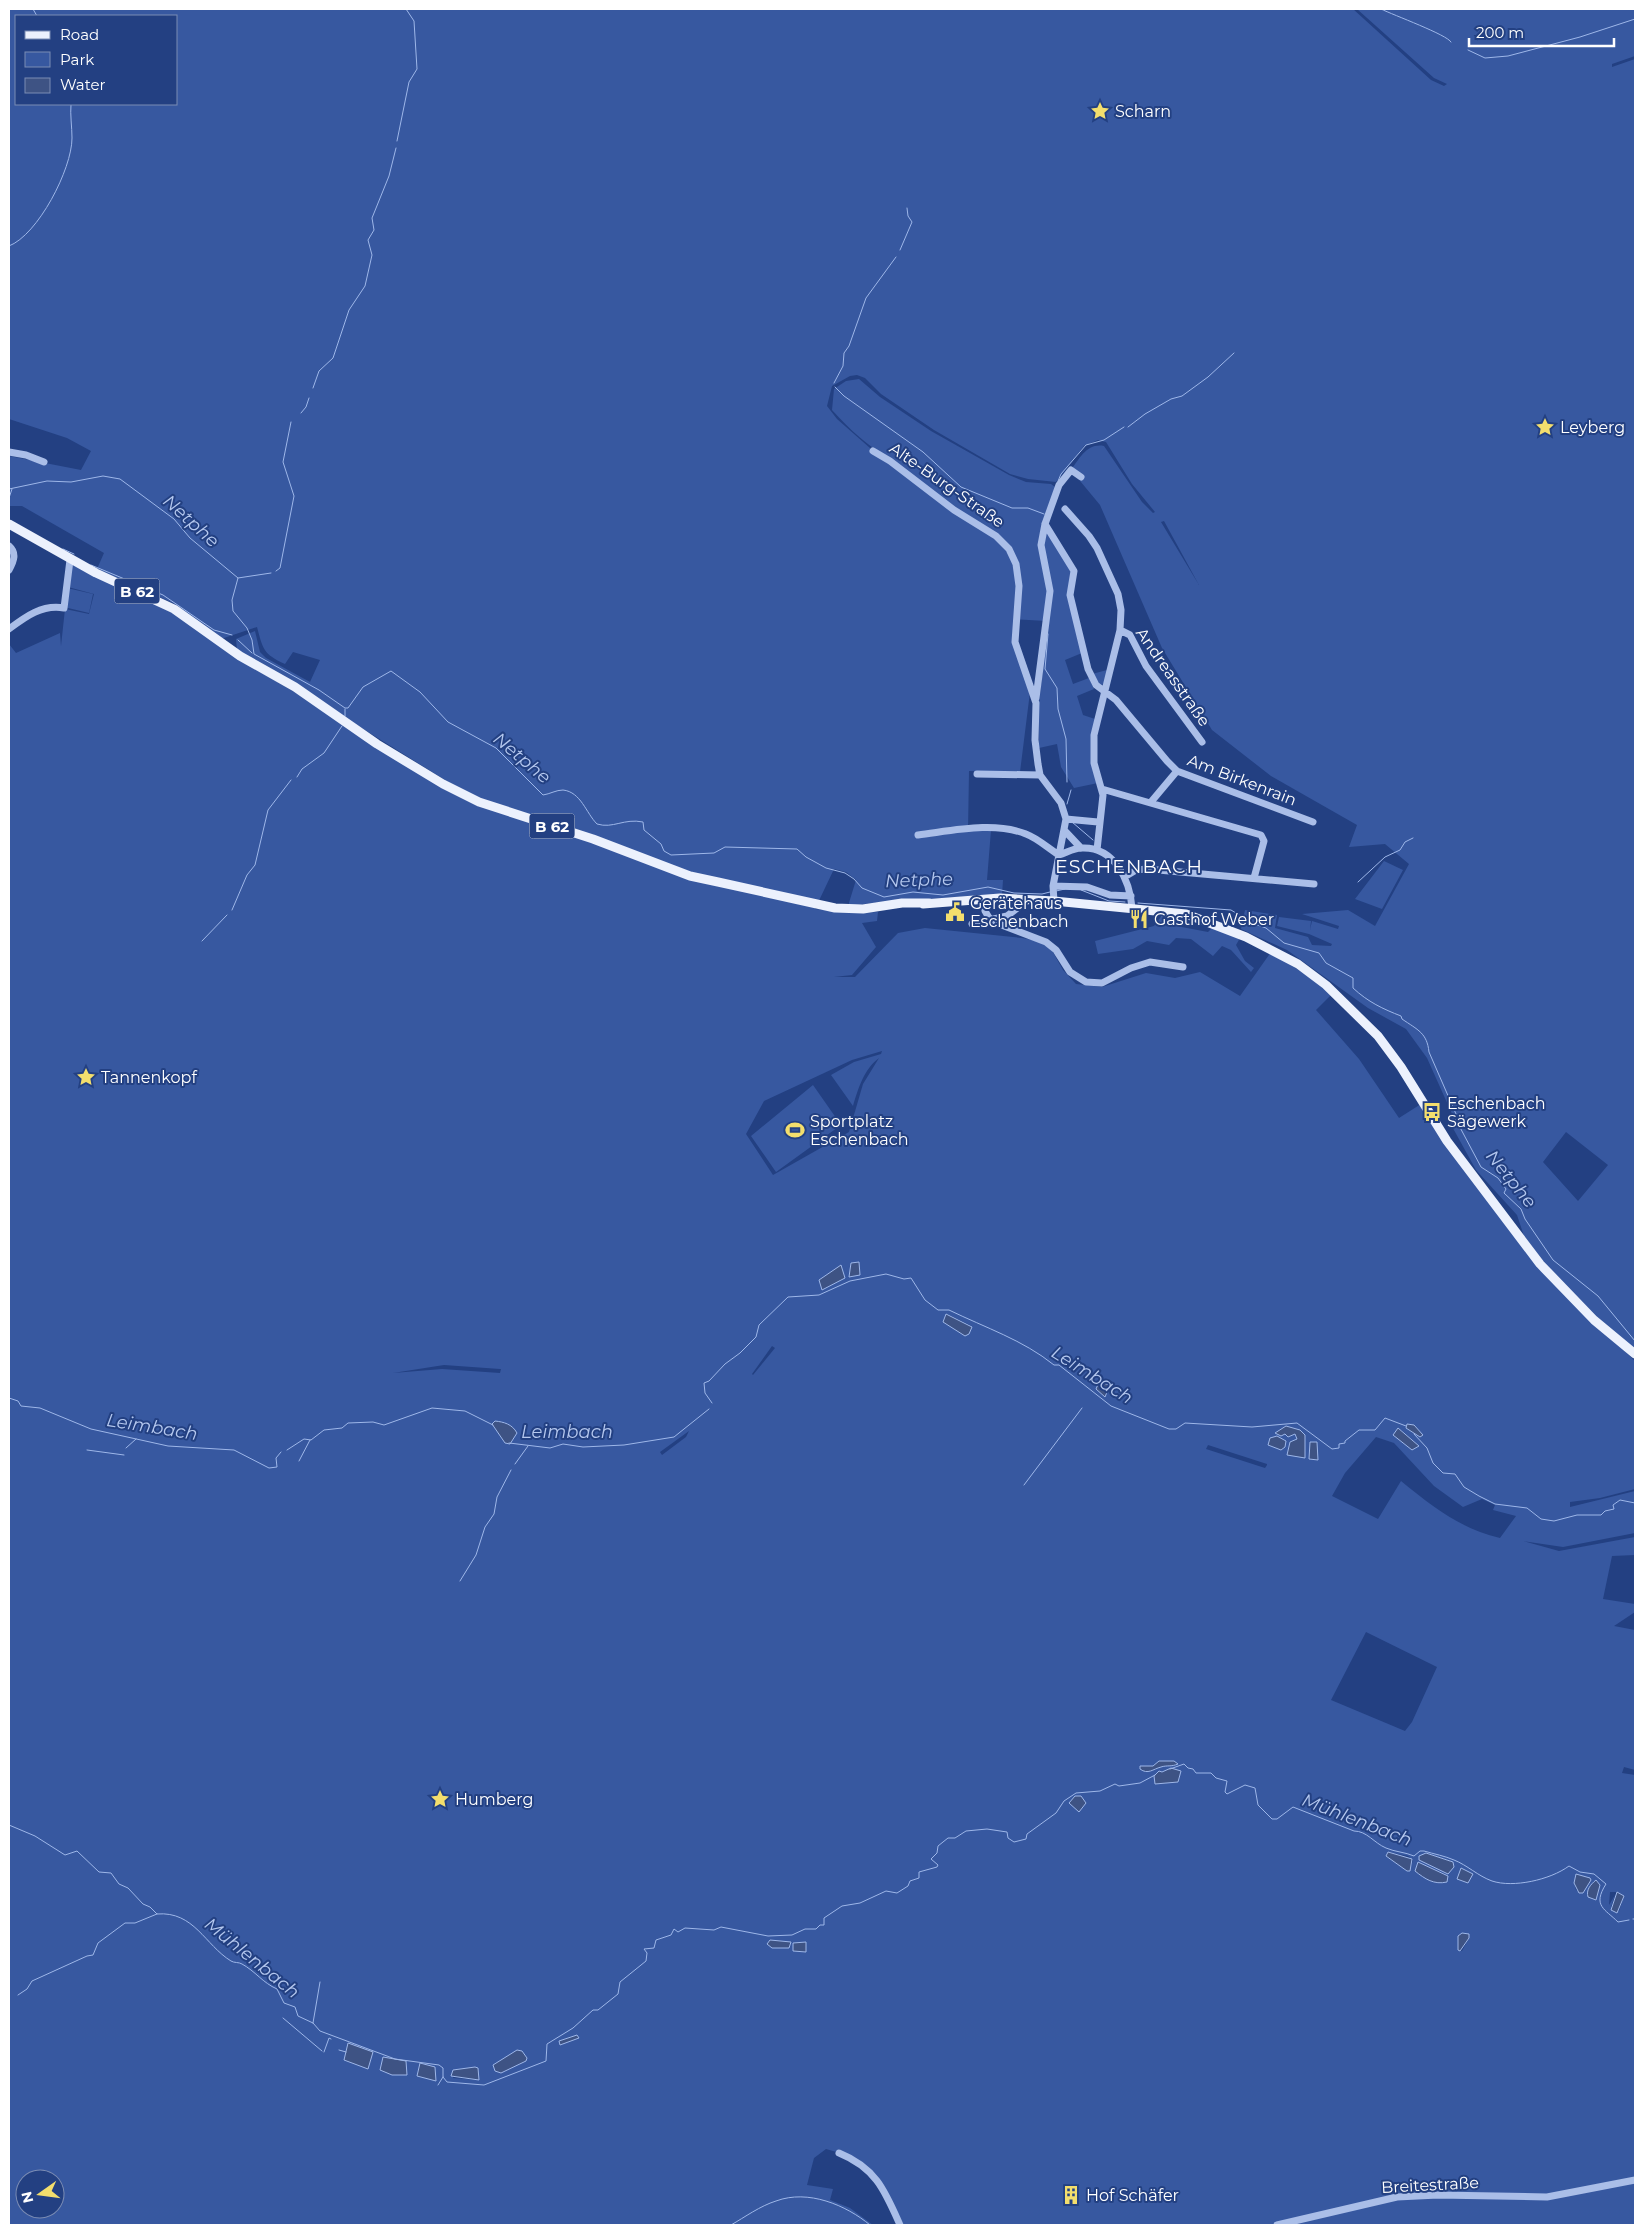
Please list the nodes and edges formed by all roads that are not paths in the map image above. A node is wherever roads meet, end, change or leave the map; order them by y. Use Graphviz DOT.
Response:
graph roads {
  1 [pos="874,451"];
  2 [pos="9,452"];
  3 [pos="44,462"];
  4 [pos="1081,477"];
  5 [pos="1065,509"];
  6 [pos="9,524"];
  7 [pos="1045,524"];
  8 [pos="9,546"];
  9 [pos="70,560"];
  10 [pos="9,570"];
  11 [pos="9,630"];
  12 [pos="1120,630"];
  13 [pos="1105,692"];
  14 [pos="1036,703"];
  15 [pos="1202,742"];
  16 [pos="1177,771"];
  17 [pos="977,774"];
  18 [pos="1040,775"];
  19 [pos="1102,789"];
  20 [pos="1150,802"];
  21 [pos="1066,819"];
  22 [pos="1098,822"];
  23 [pos="1313,822"];
  24 [pos="1064,830"];
  25 [pos="918,835"];
  26 [pos="1081,848"];
  27 [pos="1097,850"];
  28 [pos="1058,855"];
  29 [pos="1126,876"];
  30 [pos="1254,878"];
  31 [pos="1314,884"];
  32 [pos="1053,893"];
  33 [pos="1131,896"];
  34 [pos="984,899"];
  35 [pos="1028,900"];
  36 [pos="1132,908"];
  37 [pos="991,920"];
  38 [pos="972,924"];
  39 [pos="1182,967"];
  40 [pos="1635,1354"];
  41 [pos="839,2153"];
  42 [pos="1635,2180"];
  43 [pos="900,2225"];
  44 [pos="1277,2225"];
  1 -- 14 [label="street, Alte-Burg-Straße"];
  2 -- 3 [label="street"];
  4 -- 7 [label="street"];
  5 -- 12 [label="street"];
  6 -- 9 [label="main road, B 62"];
  7 -- 13 [label="street, Am Birkenrain"];
  7 -- 14 [label="street"];
  8 -- 10 [label="street"];
  9 -- 11 [label="street"];
  9 -- 34 [label="main road, B 62"];
  12 -- 13 [label="street"];
  12 -- 15 [label="street, Andreasstraße"];
  13 -- 16 [label="street, Am Birkenrain"];
  13 -- 19 [label="street"];
  14 -- 18 [label="street, Alte-Burg-Straße"];
  16 -- 20 [label="street"];
  16 -- 23 [label="street, Am Birkenrain"];
  17 -- 18 [label="street"];
  18 -- 21 [label="street, Alte-Burg-Straße"];
  19 -- 20 [label="street"];
  19 -- 22 [label="street"];
  20 -- 30 [label="street"];
  21 -- 22 [label="street"];
  21 -- 24 [label="street"];
  22 -- 27 [label="street"];
  24 -- 26 [label="street"];
  24 -- 28 [label="street"];
  25 -- 28 [label="street"];
  26 -- 27 [label="street"];
  26 -- 28 [label="street"];
  27 -- 29 [label="street"];
  28 -- 32 [label="street"];
  29 -- 30 [label="street"];
  29 -- 33 [label="street"];
  30 -- 31 [label="street"];
  32 -- 33 [label="street"];
  32 -- 35 [label="main road, B 62"];
  32 -- 36 [label="main road, B 62"];
  33 -- 36 [label="street"];
  34 -- 35 [label="main road, B 62"];
  34 -- 37 [label="street"];
  35 -- 37 [label="street"];
  36 -- 40 [label="main road, B 62"];
  37 -- 38 [label="street"];
  37 -- 39 [label="street"];
  41 -- 43 [label="street"];
  42 -- 44 [label="street, Breitestraße"];
}
